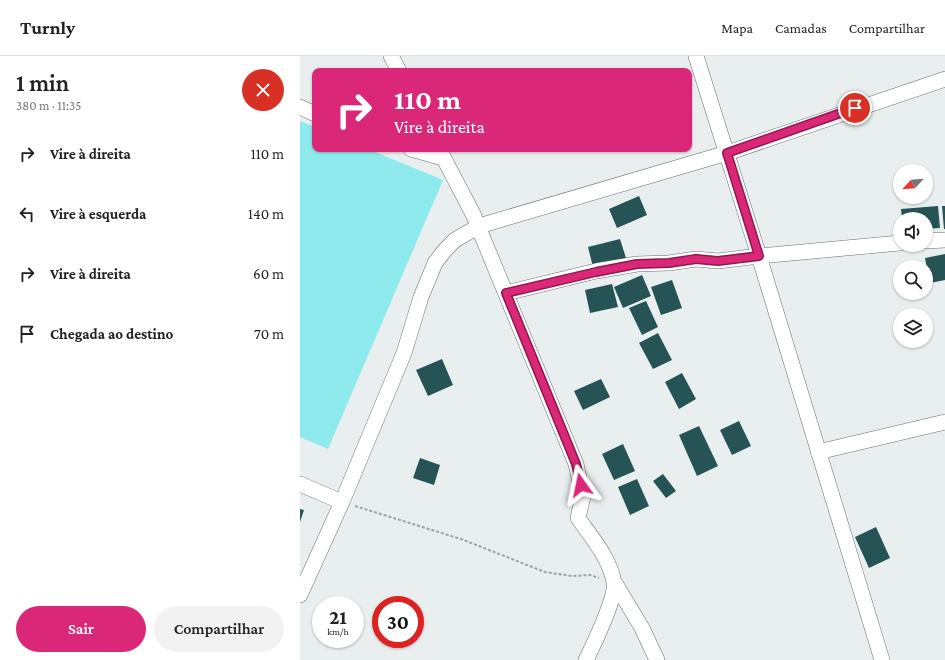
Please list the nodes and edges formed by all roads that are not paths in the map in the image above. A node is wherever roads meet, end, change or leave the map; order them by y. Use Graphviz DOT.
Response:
graph roads {
  1 [pos="391,56"];
  2 [pos="696,56"];
  3 [pos="397,68"];
  4 [pos="945,79"];
  5 [pos="300,108"];
  6 [pos="312,113"];
  7 [pos="441,153"];
  8 [pos="727,153"];
  9 [pos="478,226"];
  10 [pos="945,240"];
  11 [pos="933,241"];
  12 [pos="893,245"];
  13 [pos="759,256"];
  14 [pos="506,293"];
  15 [pos="945,422"];
  16 [pos="818,452"];
  17 [pos="300,484"];
  18 [pos="342,502"];
  19 [pos="615,584"];
  20 [pos="300,595"];
  21 [pos="586,660"];
  22 [pos="657,660"];
  23 [pos="882,660"];
  1 -- 3 [label="street"];
  2 -- 8 [label="street"];
  4 -- 8 [label="street"];
  5 -- 6 [label="street"];
  7 -- 9 [label="street"];
  8 -- 9 [label="street"];
  8 -- 13 [label="street"];
  9 -- 14 [label="street"];
  9 -- 18 [label="street"];
  10 -- 11 [label="street"];
  12 -- 13 [label="street"];
  13 -- 14 [label="street"];
  13 -- 16 [label="street"];
  14 -- 19 [label="street"];
  15 -- 16 [label="street"];
  16 -- 23 [label="street"];
  17 -- 18 [label="street"];
  18 -- 20 [label="street"];
  19 -- 21 [label="street"];
  19 -- 22 [label="street"];
}
